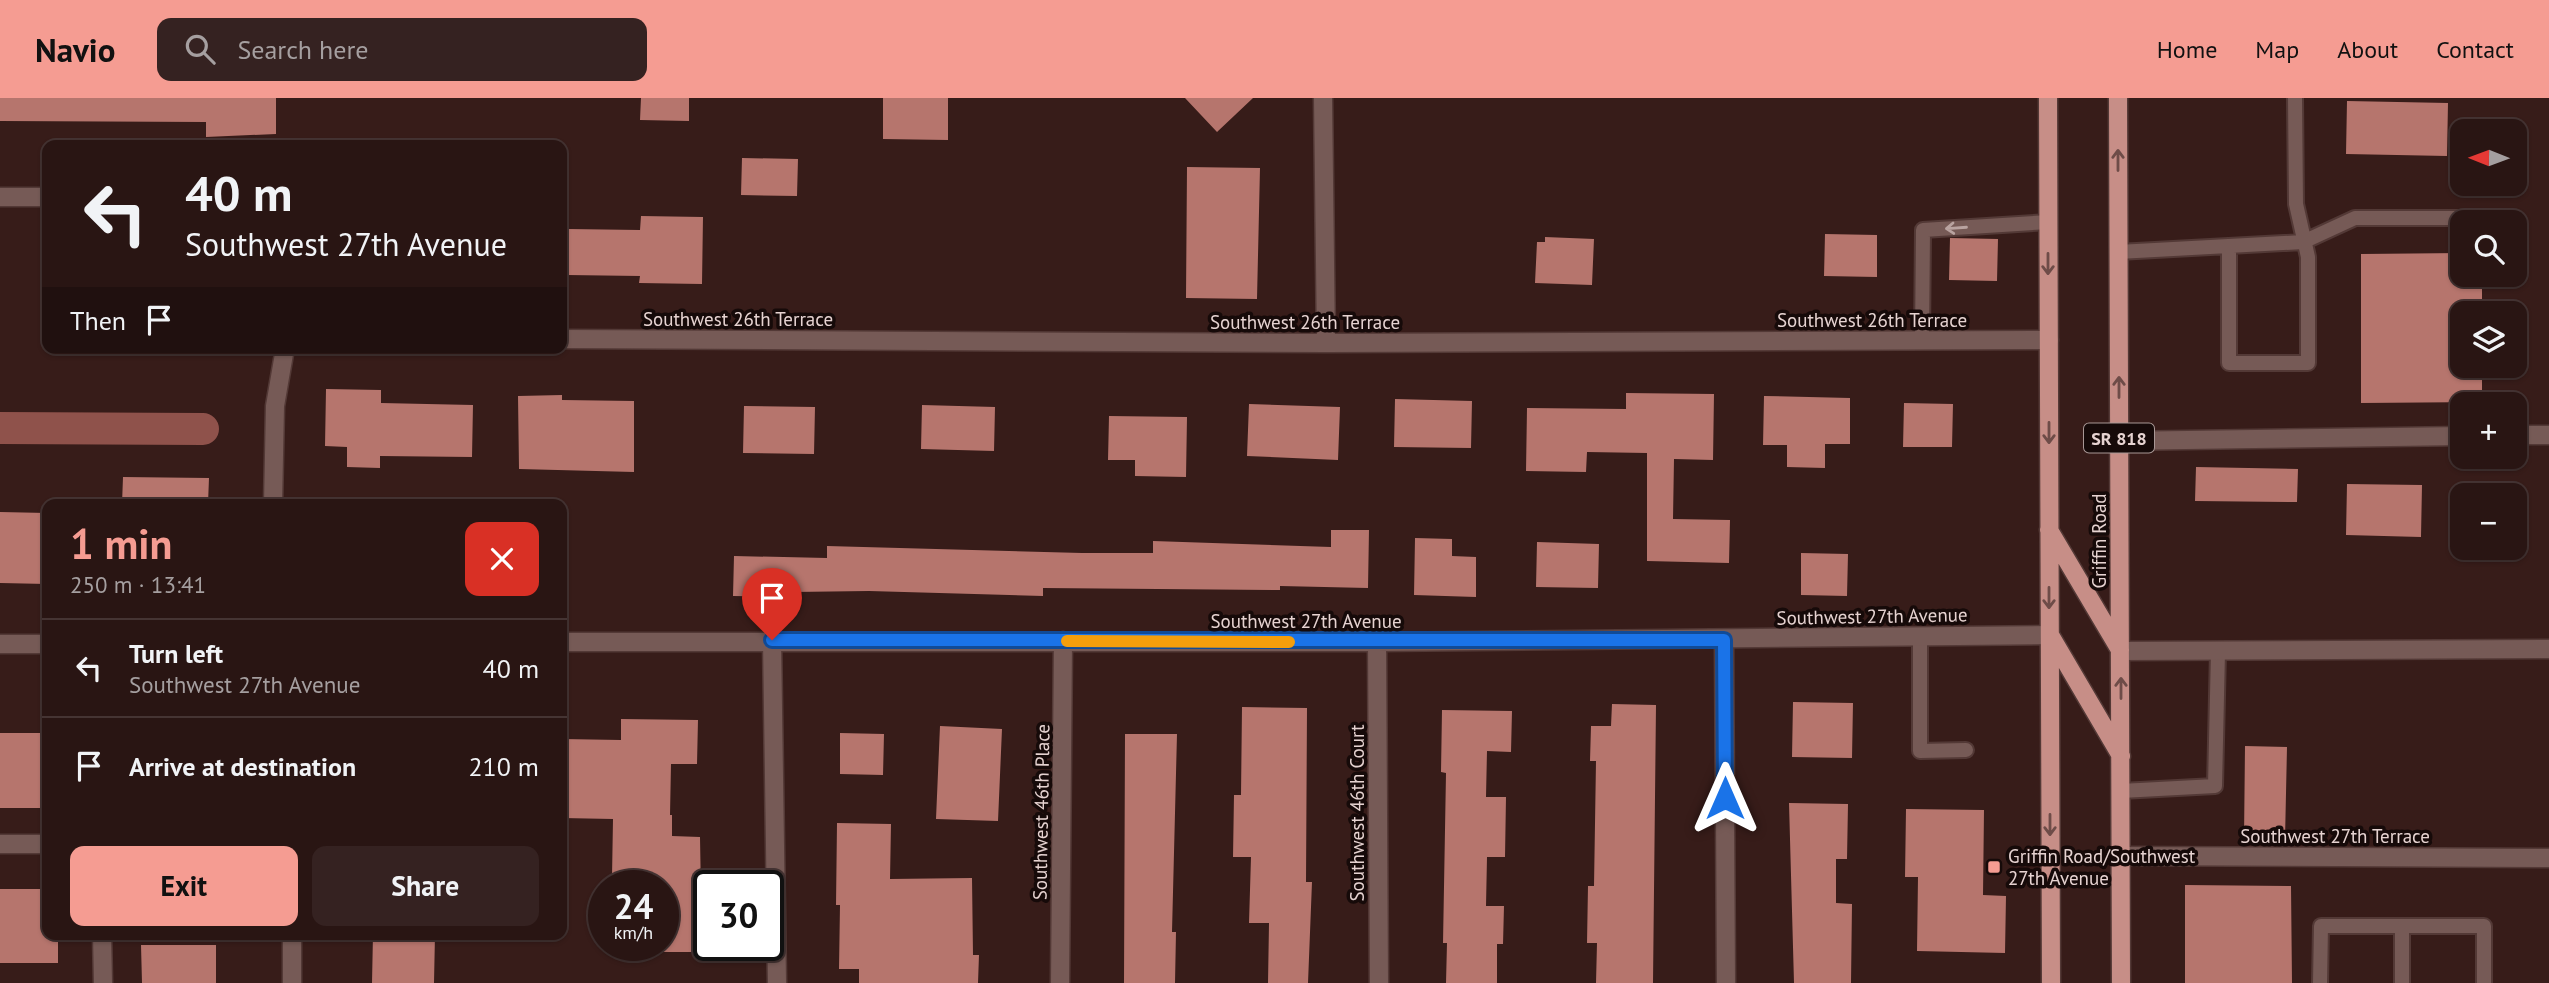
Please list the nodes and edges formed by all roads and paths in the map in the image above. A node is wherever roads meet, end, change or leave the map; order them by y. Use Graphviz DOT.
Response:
graph roads {
  1 [pos="1323,98"];
  2 [pos="2048,98"];
  3 [pos="2118,98"];
  4 [pos="2295,98"];
  5 [pos="0,197"];
  6 [pos="42,197"];
  7 [pos="2450,218"];
  8 [pos="2048,222"];
  9 [pos="2302,242"];
  10 [pos="2229,246"];
  11 [pos="2118,253"];
  12 [pos="567,340"];
  13 [pos="2049,340"];
  14 [pos="1922,341"];
  15 [pos="1326,343"];
  16 [pos="284,354"];
  17 [pos="2527,435"];
  18 [pos="2549,435"];
  19 [pos="2450,436"];
  20 [pos="2119,442"];
  21 [pos="273,499"];
  22 [pos="2049,530"];
  23 [pos="2050,635"];
  24 [pos="1920,637"];
  25 [pos="772,640"];
  26 [pos="1724,640"];
  27 [pos="1063,641"];
  28 [pos="567,642"];
  29 [pos="1377,642"];
  30 [pos="0,644"];
  31 [pos="42,644"];
  32 [pos="2549,649"];
  33 [pos="2121,651"];
  34 [pos="2218,651"];
  35 [pos="1966,750"];
  36 [pos="2121,756"];
  37 [pos="2121,791"];
  38 [pos="0,844"];
  39 [pos="42,845"];
  40 [pos="2121,856"];
  41 [pos="2549,858"];
  42 [pos="2402,926"];
  43 [pos="103,940"];
  44 [pos="292,940"];
  45 [pos="103,983"];
  46 [pos="292,983"];
  47 [pos="777,983"];
  48 [pos="1060,983"];
  49 [pos="1379,983"];
  50 [pos="1726,983"];
  51 [pos="2051,983"];
  52 [pos="2121,983"];
  53 [pos="2320,983"];
  54 [pos="2402,983"];
  55 [pos="2484,983"];
  1 -- 15 [label="street"];
  2 -- 8 [label="main road"];
  11 -- 3 [label="main road, Griffin Road / SR 818, one-way"];
  4 -- 9 [label="lane"];
  5 -- 6 [label="street"];
  7 -- 9 [label="lane"];
  8 -- 13 [label="main road, one-way"];
  8 -- 14 [label="lane, one-way"];
  9 -- 10 [label="lane"];
  9 -- 10 [label="lane"];
  10 -- 11 [label="lane"];
  20 -- 11 [label="main road, Griffin Road / SR 818, one-way"];
  12 -- 15 [label="street, Southwest 26th Terrace"];
  13 -- 14 [label="street, Southwest 26th Terrace"];
  13 -- 22 [label="main road, one-way"];
  14 -- 15 [label="street, Southwest 26th Terrace"];
  16 -- 21 [label="street"];
  17 -- 18 [label="street"];
  19 -- 20 [label="street"];
  20 -- 33 [label="main road, Griffin Road / SR 818"];
  22 -- 23 [label="main road, one-way"];
  22 -- 33 [label="main road"];
  23 -- 24 [label="street, Southwest 27th Avenue"];
  23 -- 36 [label="main road"];
  23 -- 51 [label="main road, one-way"];
  24 -- 26 [label="street, Southwest 27th Avenue"];
  24 -- 35 [label="lane"];
  25 -- 27 [label="street, Southwest 27th Avenue"];
  25 -- 28 [label="street, Southwest 27th Avenue"];
  25 -- 47 [label="street"];
  26 -- 29 [label="street, Southwest 27th Avenue"];
  26 -- 50 [label="street"];
  27 -- 29 [label="street, Southwest 27th Avenue"];
  27 -- 48 [label="street, Southwest 46th Place"];
  29 -- 49 [label="street, Southwest 46th Court"];
  30 -- 31 [label="street"];
  32 -- 34 [label="street"];
  33 -- 34 [label="street"];
  36 -- 33 [label="main road, Griffin Road / SR 818, one-way"];
  34 -- 37 [label="lane"];
  36 -- 37 [label="main road, Griffin Road / SR 818"];
  37 -- 40 [label="main road, Griffin Road / SR 818"];
  38 -- 39 [label="street"];
  40 -- 41 [label="street, Southwest 27th Terrace"];
  40 -- 52 [label="main road, Griffin Road / SR 818"];
  42 -- 53 [label="lane"];
  42 -- 54 [label="lane"];
  42 -- 55 [label="lane"];
  43 -- 45 [label="street"];
  44 -- 46 [label="street"];
}
